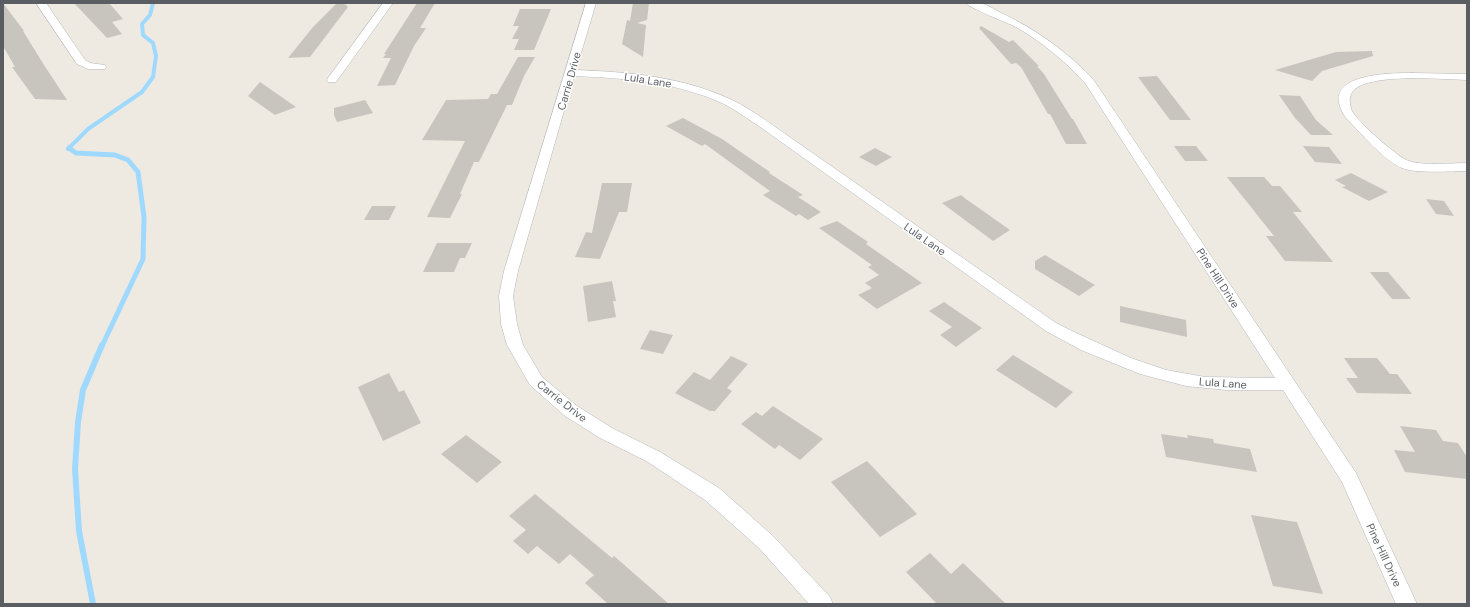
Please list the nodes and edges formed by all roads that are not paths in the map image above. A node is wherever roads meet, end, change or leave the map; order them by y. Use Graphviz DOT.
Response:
graph roads {
  1 [pos="41,3"];
  2 [pos="388,3"];
  3 [pos="591,3"];
  4 [pos="971,3"];
  5 [pos="102,67"];
  6 [pos="572,73"];
  7 [pos="1467,77"];
  8 [pos="332,80"];
  9 [pos="1467,167"];
  10 [pos="1288,384"];
  11 [pos="823,604"];
  12 [pos="1406,604"];
  1 -- 5 [label="street"];
  2 -- 8 [label="street"];
  3 -- 6 [label="street, Carrie Drive"];
  4 -- 10 [label="street, Pine Hill Drive"];
  6 -- 10 [label="street, Lula Lane"];
  6 -- 11 [label="street, Carrie Drive"];
  7 -- 9 [label="street"];
  10 -- 12 [label="street, Pine Hill Drive"];
}
